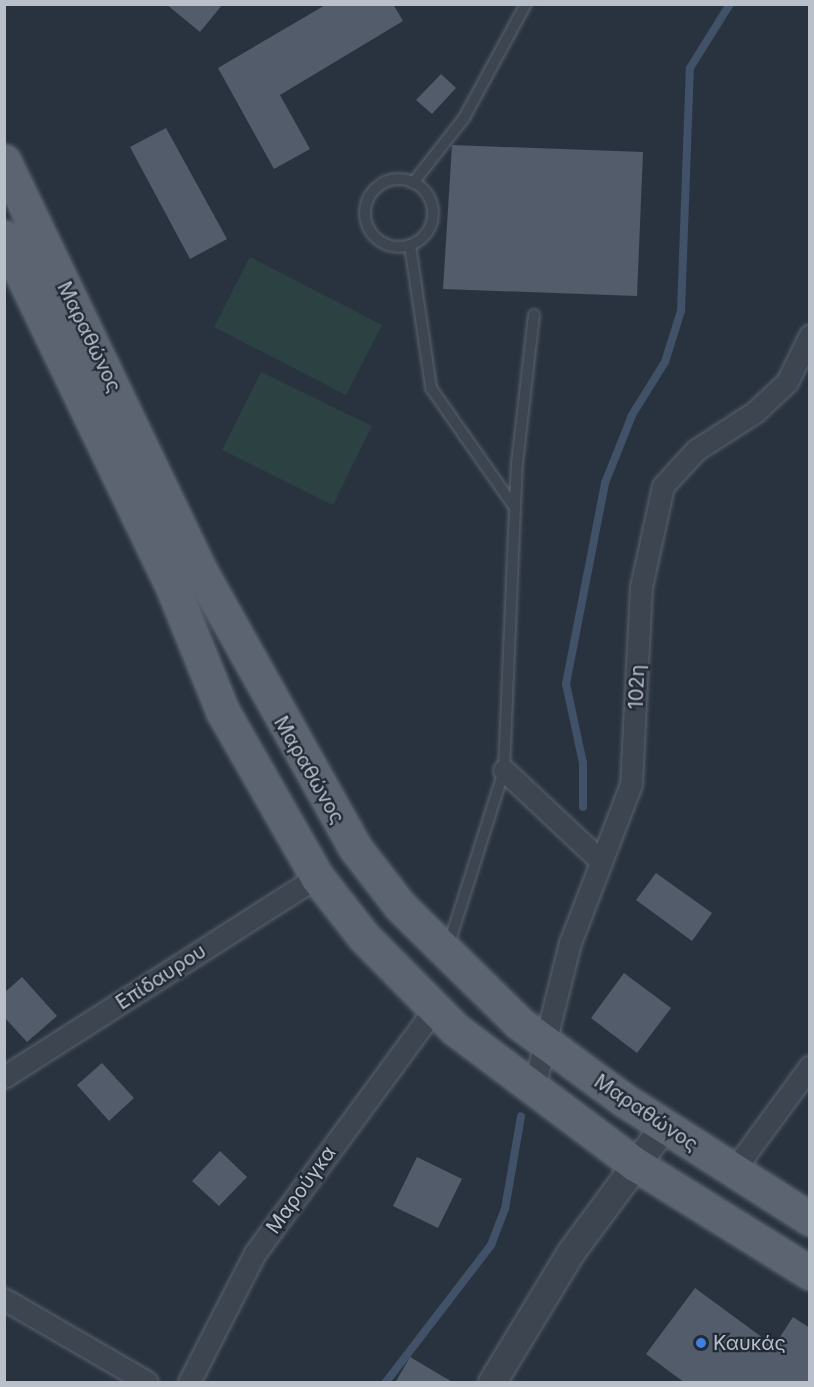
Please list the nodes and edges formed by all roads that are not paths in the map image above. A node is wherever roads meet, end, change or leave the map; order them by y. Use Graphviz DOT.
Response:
graph roads {
  1 [pos="526,4"];
  2 [pos="4,161"];
  3 [pos="413,183"];
  4 [pos="4,237"];
  5 [pos="410,245"];
  6 [pos="534,315"];
  7 [pos="810,335"];
  8 [pos="804,359"];
  9 [pos="515,509"];
  10 [pos="504,770"];
  11 [pos="601,861"];
  12 [pos="317,877"];
  13 [pos="446,953"];
  14 [pos="434,1009"];
  15 [pos="544,1041"];
  16 [pos="810,1066"];
  17 [pos="4,1077"];
  18 [pos="532,1090"];
  19 [pos="664,1126"];
  20 [pos="635,1164"];
  21 [pos="733,1170"];
  22 [pos="810,1219"];
  23 [pos="810,1274"];
  24 [pos="4,1299"];
  25 [pos="147,1383"];
  26 [pos="189,1383"];
  27 [pos="492,1383"];
  1 -- 3 [label="lane"];
  2 -- 13 [label="main road, Μαραθώνος"];
  3 -- 5 [label="lane"];
  3 -- 5 [label="lane"];
  4 -- 12 [label="main road, Μαραθώνος"];
  5 -- 9 [label="lane"];
  6 -- 9 [label="lane"];
  7 -- 8 [label="street, 102η"];
  8 -- 11 [label="street, 102η"];
  9 -- 10 [label="lane"];
  10 -- 11 [label="street"];
  10 -- 13 [label="lane"];
  11 -- 15 [label="street, 102η"];
  12 -- 14 [label="main road, Μαραθώνος"];
  12 -- 17 [label="street, Επίδαυρου"];
  13 -- 15 [label="main road, Μαραθώνος"];
  14 -- 18 [label="main road, Μαραθώνος"];
  14 -- 26 [label="street, Μαρούγκα"];
  15 -- 18 [label="street, 102η"];
  15 -- 19 [label="main road, Μαραθώνος"];
  16 -- 21 [label="street"];
  18 -- 20 [label="main road, Μαραθώνος"];
  19 -- 20 [label="street"];
  19 -- 21 [label="main road, Μαραθώνος"];
  20 -- 23 [label="main road, Μαραθώνος"];
  20 -- 27 [label="street"];
  21 -- 22 [label="main road, Μαραθώνος"];
  24 -- 25 [label="street"];
}
